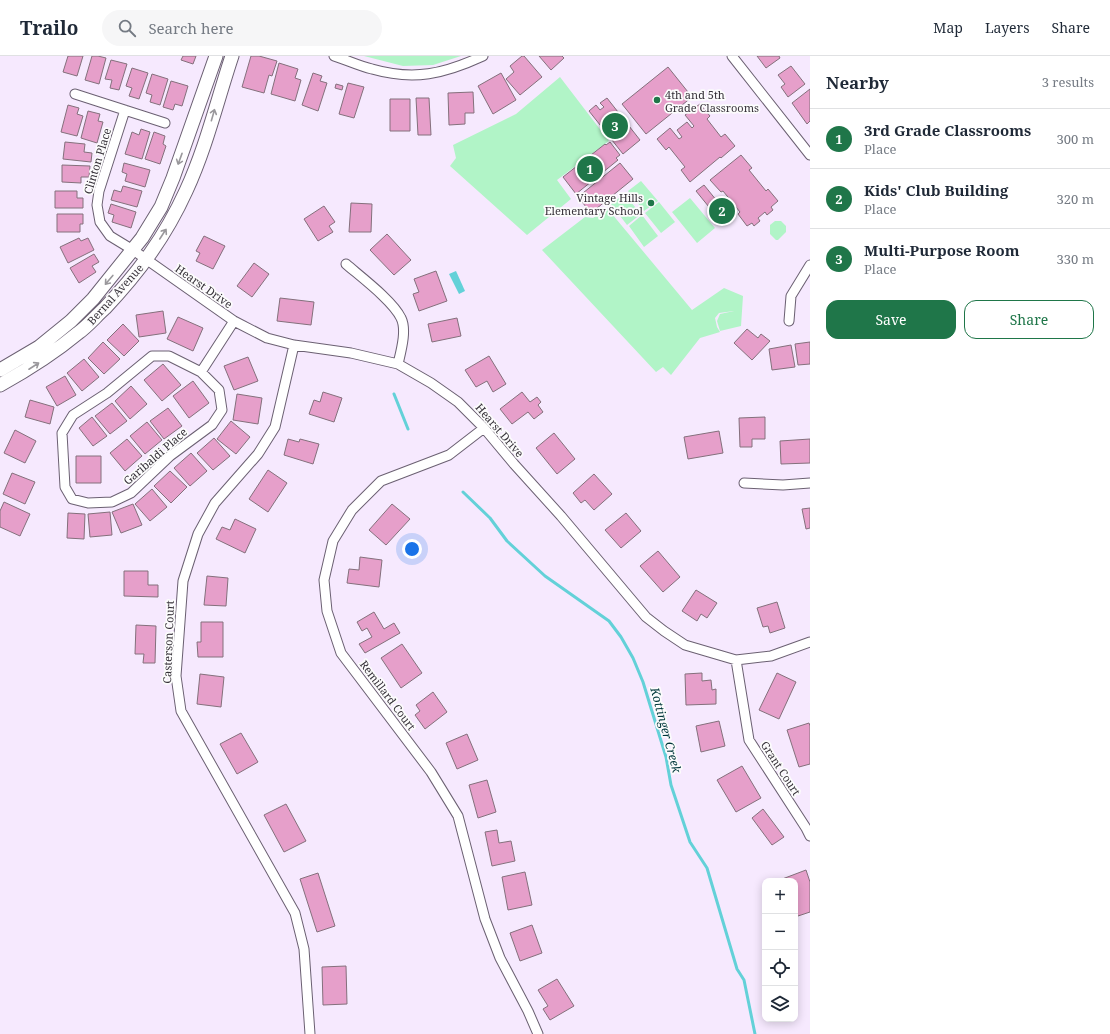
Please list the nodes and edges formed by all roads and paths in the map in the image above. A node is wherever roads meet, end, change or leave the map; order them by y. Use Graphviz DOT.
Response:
graph roads {
  1 [pos="216,56"];
  2 [pos="232,56"];
  3 [pos="334,56"];
  4 [pos="482,56"];
  5 [pos="732,56"];
  6 [pos="75,94"];
  7 [pos="125,110"];
  8 [pos="165,123"];
  9 [pos="810,155"];
  10 [pos="133,250"];
  11 [pos="147,260"];
  12 [pos="346,264"];
  13 [pos="810,265"];
  14 [pos="789,320"];
  15 [pos="234,322"];
  16 [pos="294,345"];
  17 [pos="398,364"];
  18 [pos="0,370"];
  19 [pos="201,372"];
  20 [pos="0,386"];
  21 [pos="484,428"];
  22 [pos="744,483"];
  23 [pos="810,483"];
  24 [pos="810,642"];
  25 [pos="736,660"];
  26 [pos="810,836"];
  27 [pos="310,1034"];
  28 [pos="538,1034"];
  1 -- 10 [label="main road, Bernal Avenue, one-way"];
  11 -- 2 [label="main road, Bernal Avenue, one-way"];
  3 -- 4 [label="street"];
  5 -- 9 [label="street"];
  6 -- 7 [label="street"];
  7 -- 8 [label="street"];
  7 -- 10 [label="street, Clinton Place"];
  10 -- 11 [label="street, Hearst Drive"];
  10 -- 18 [label="main road, Bernal Avenue, one-way"];
  11 -- 15 [label="street, Hearst Drive"];
  20 -- 11 [label="main road, Bernal Avenue, one-way"];
  12 -- 17 [label="street"];
  13 -- 14 [label="street"];
  15 -- 16 [label="street, Hearst Drive"];
  15 -- 19 [label="street"];
  16 -- 17 [label="street, Hearst Drive"];
  16 -- 27 [label="street, Casterson Court"];
  17 -- 21 [label="street, Hearst Drive"];
  19 -- 19 [label="street, Garibaldi Place"];
  21 -- 25 [label="street, Hearst Drive"];
  21 -- 28 [label="street, Remillard Court"];
  22 -- 23 [label="street"];
  24 -- 25 [label="street, Hearst Drive"];
  25 -- 26 [label="street, Grant Court"];
}
